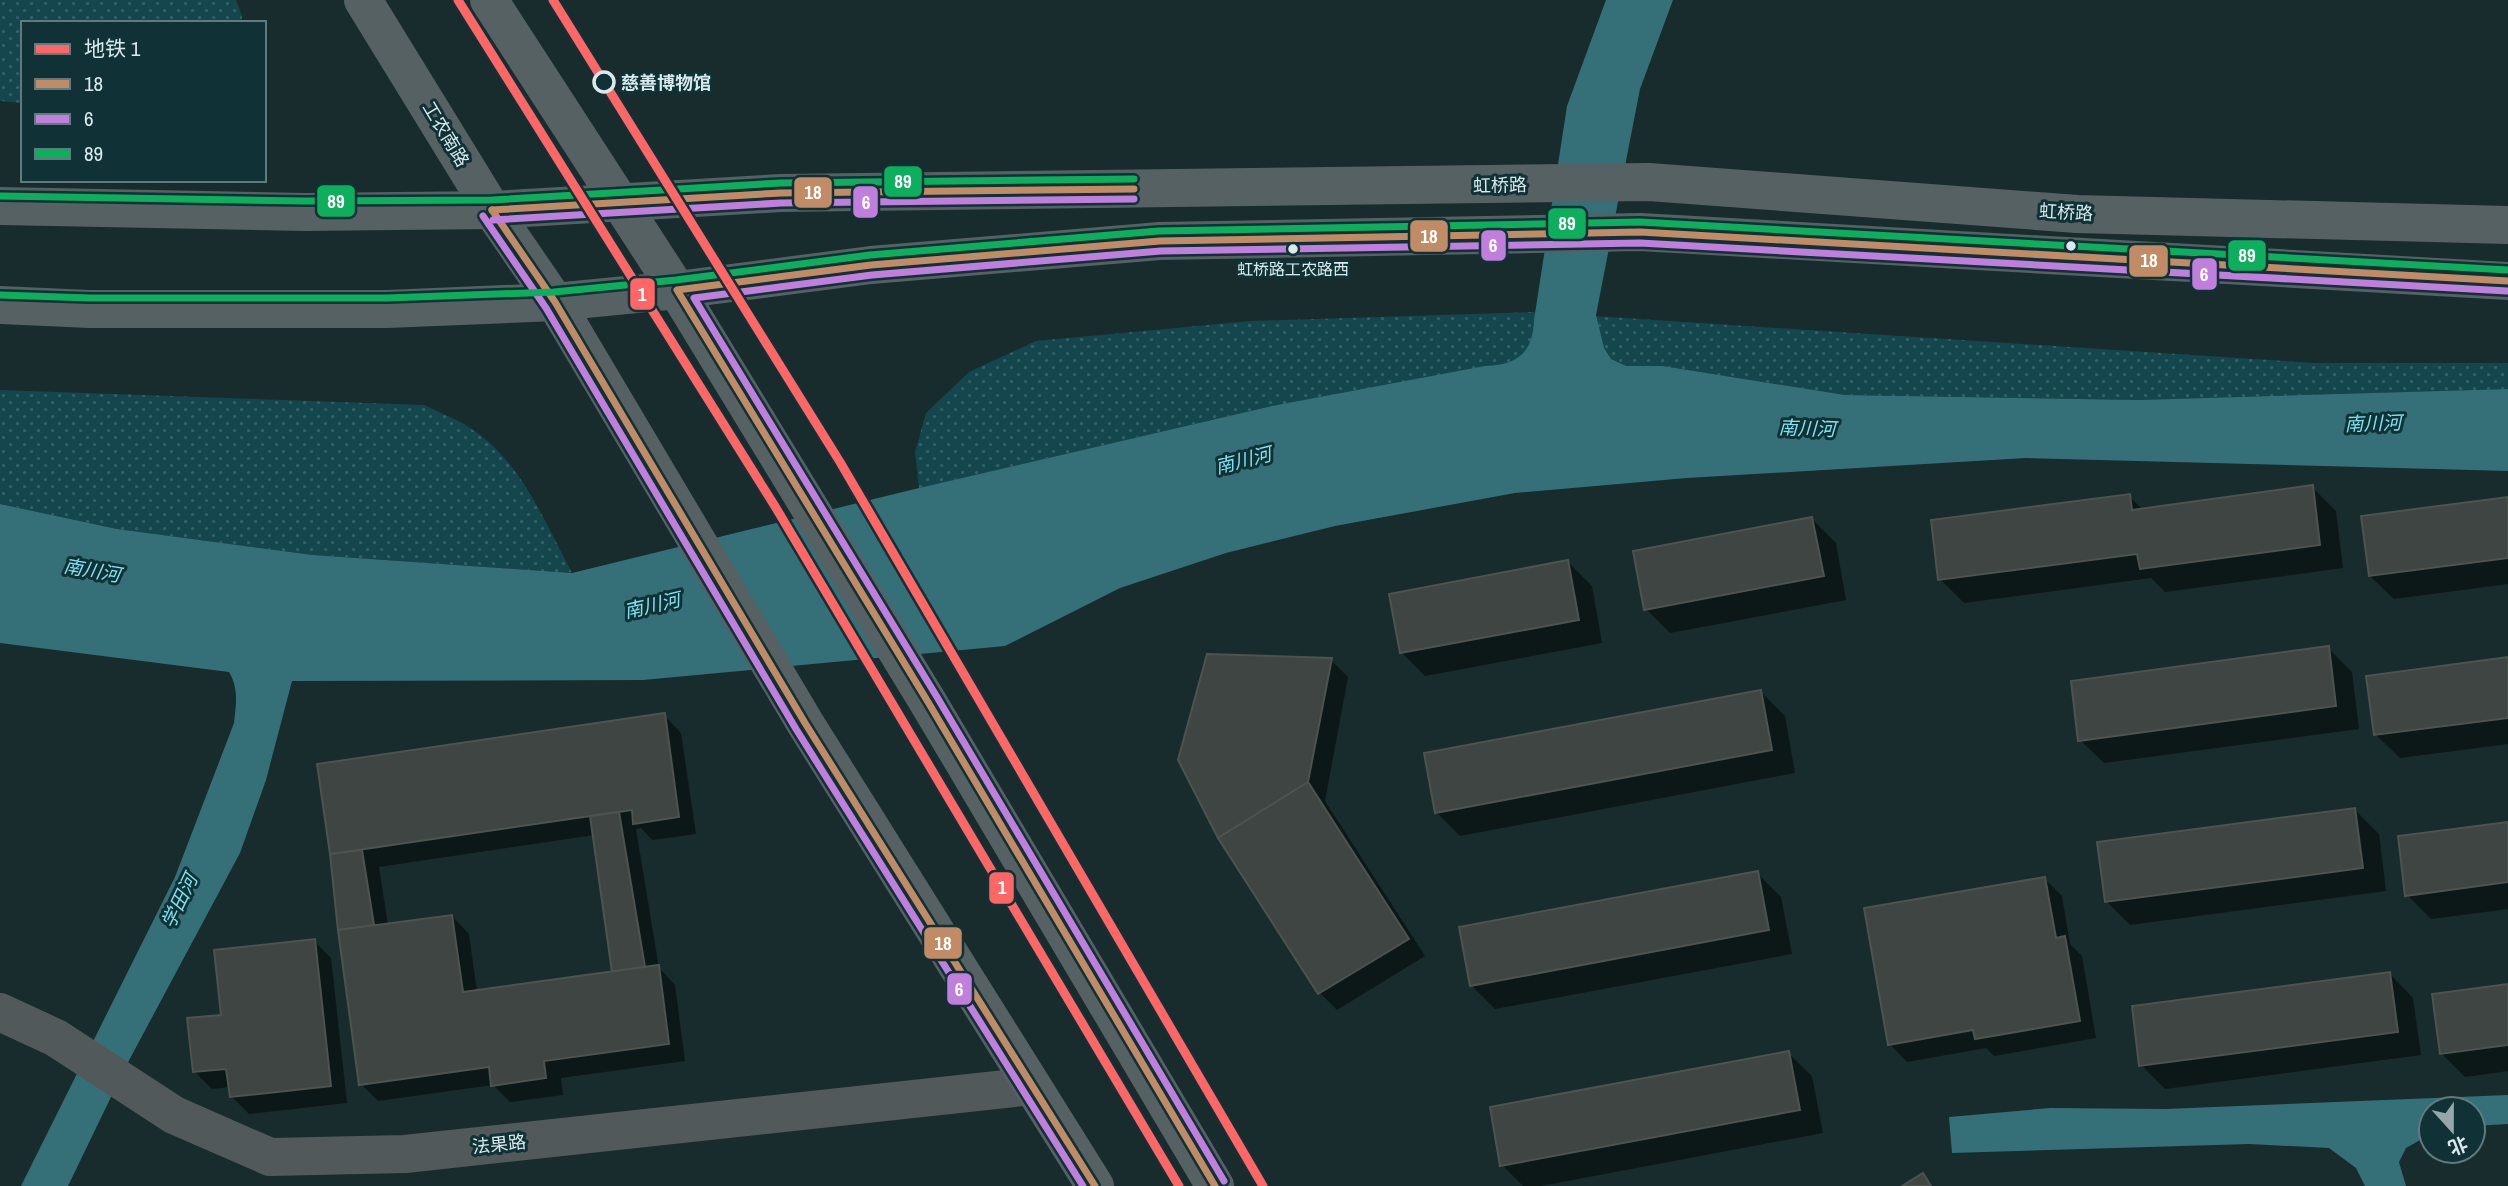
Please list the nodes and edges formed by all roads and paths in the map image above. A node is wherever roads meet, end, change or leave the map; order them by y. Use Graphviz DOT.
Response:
graph roads {
  1 [pos="363,0"];
  2 [pos="489,0"];
  3 [pos="619,203"];
  4 [pos="0,206"];
  5 [pos="492,210"];
  6 [pos="2508,225"];
  7 [pos="2508,281"];
  8 [pos="677,290"];
  9 [pos="555,302"];
  10 [pos="0,305"];
  11 [pos="0,1012"];
  12 [pos="1032,1086"];
  13 [pos="1095,1186"];
  14 [pos="1215,1186"];
  1 -- 5 [label="main road, 工农南路"];
  2 -- 3 [label="main road"];
  3 -- 5 [label="main road, 虹桥路"];
  3 -- 6 [label="main road, 虹桥路"];
  3 -- 8 [label="main road"];
  4 -- 5 [label="main road, 虹桥路"];
  5 -- 9 [label="main road, 工农南路"];
  7 -- 8 [label="main road"];
  8 -- 9 [label="main road"];
  8 -- 14 [label="main road"];
  9 -- 10 [label="main road"];
  9 -- 12 [label="main road, 工农南路"];
  11 -- 12 [label="street, 法果路"];
  12 -- 13 [label="main road, 工农南路"];
}
